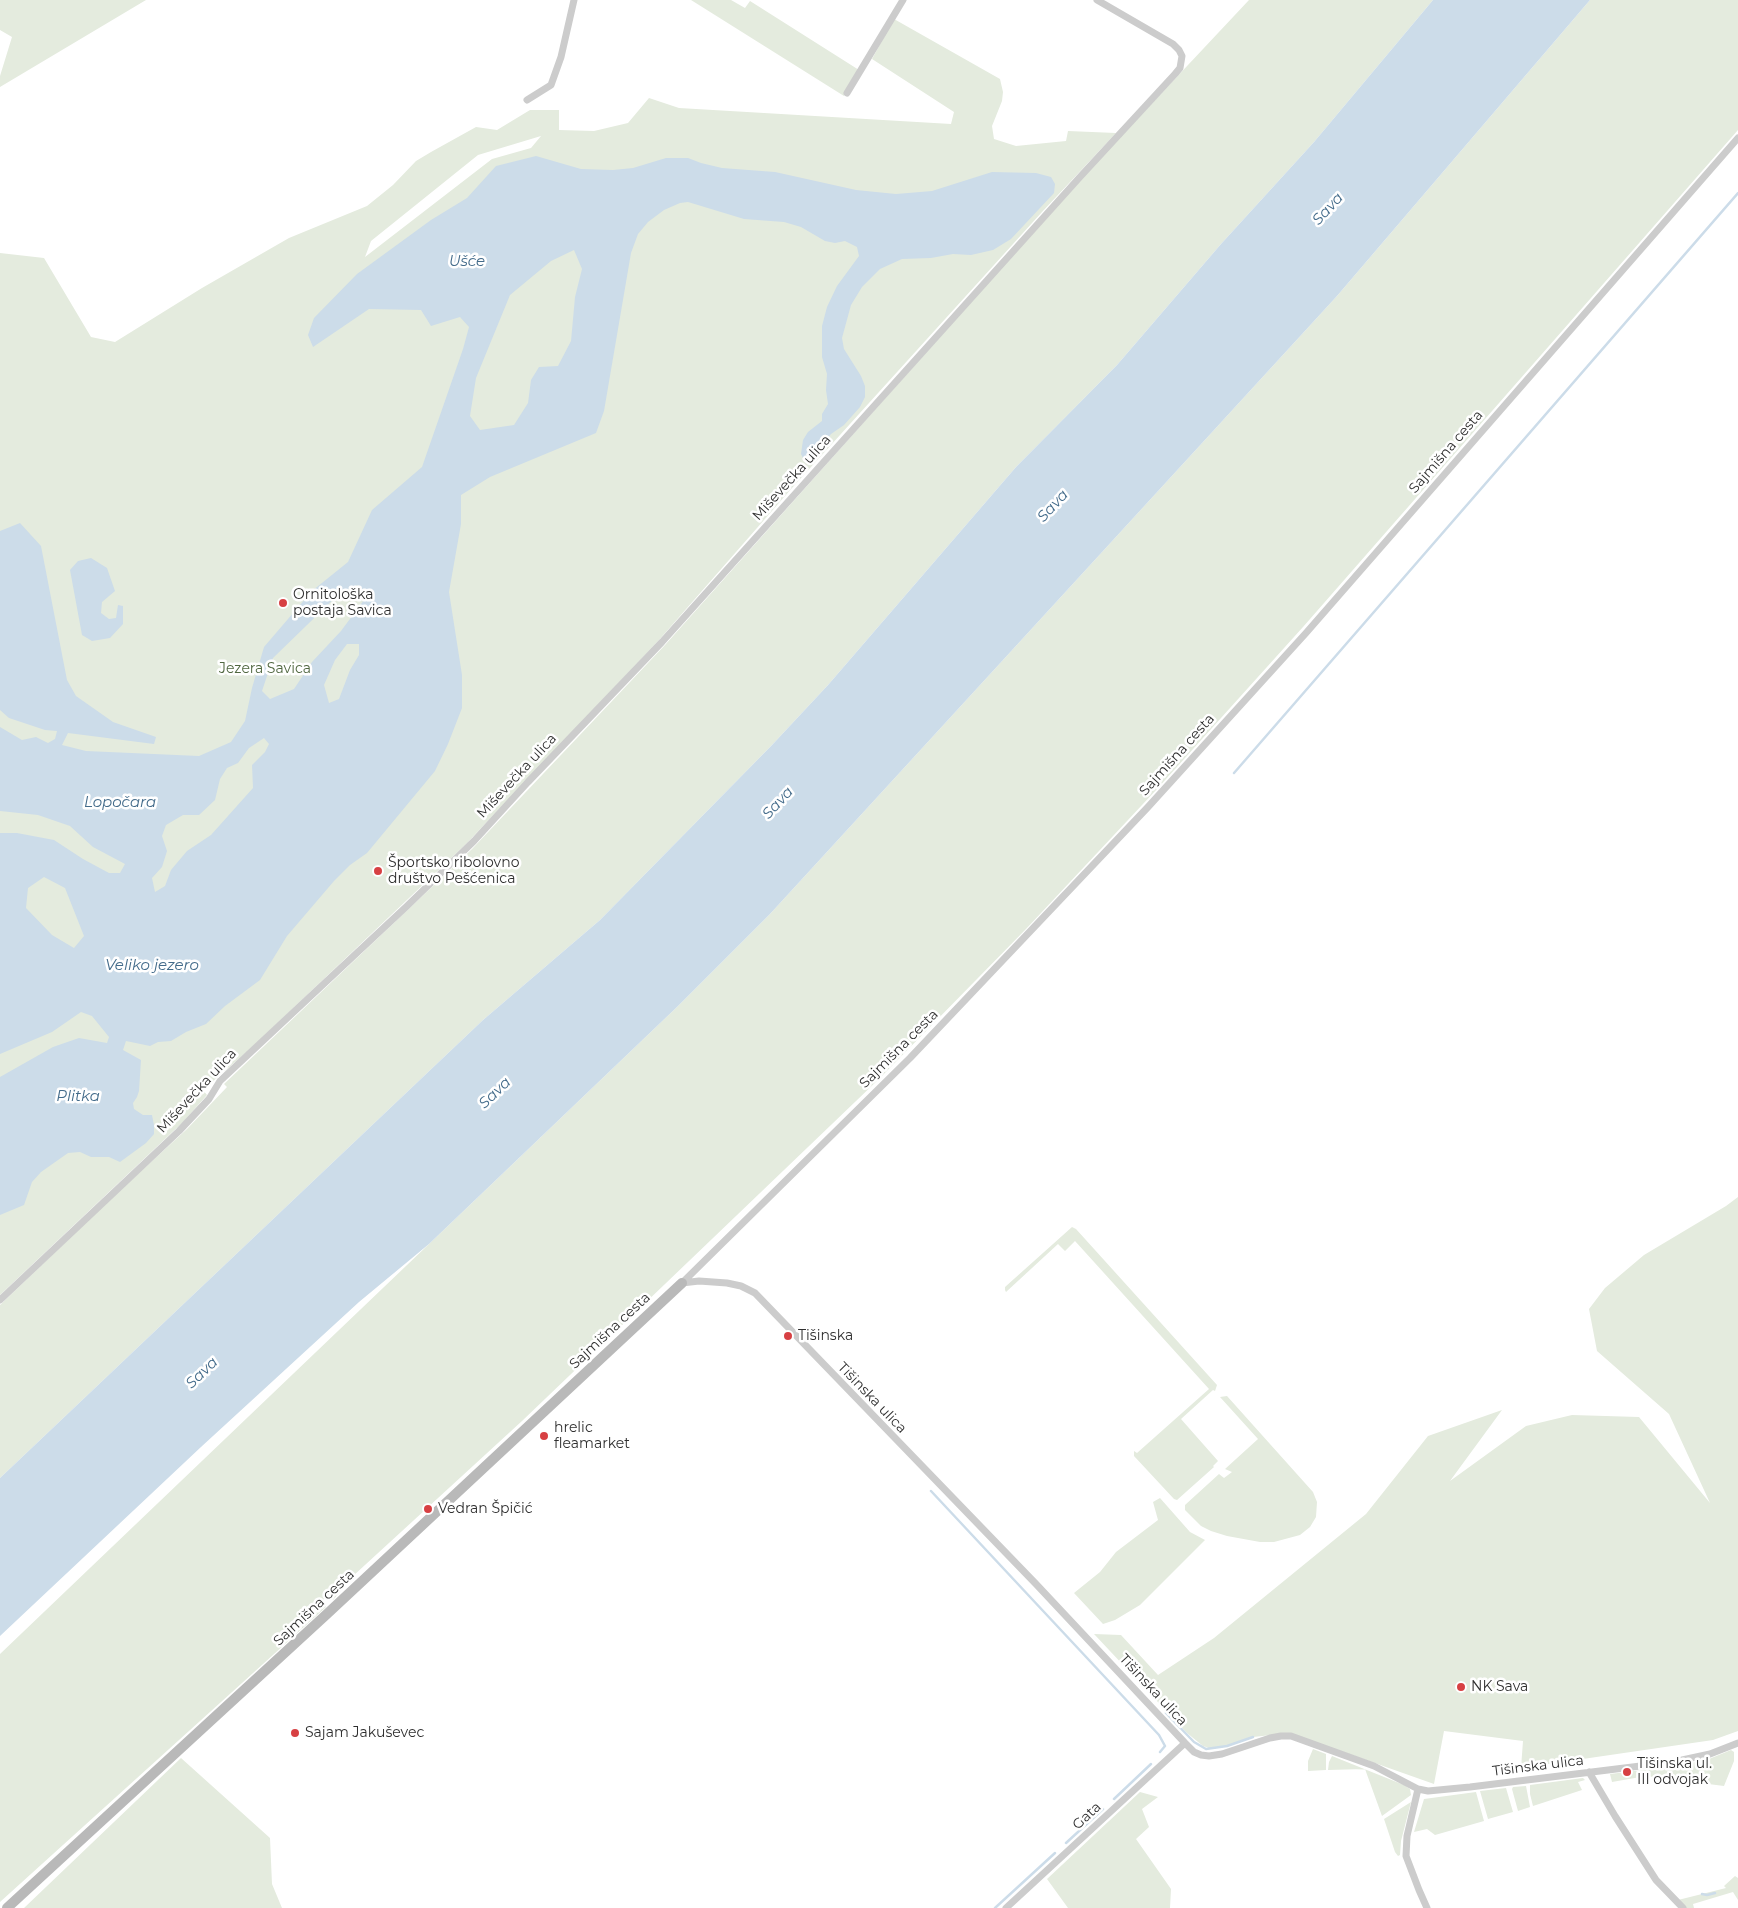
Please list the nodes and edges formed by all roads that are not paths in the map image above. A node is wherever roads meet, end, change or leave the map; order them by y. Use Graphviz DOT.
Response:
graph roads {
  1 [pos="574,0"];
  2 [pos="903,0"];
  3 [pos="1097,0"];
  4 [pos="847,93"];
  5 [pos="527,100"];
  6 [pos="1738,138"];
  7 [pos="682,1283"];
  8 [pos="0,1300"];
  9 [pos="1185,1743"];
  10 [pos="1738,1743"];
  11 [pos="1589,1772"];
  12 [pos="1418,1789"];
  13 [pos="7,1908"];
  14 [pos="1006,1908"];
  15 [pos="1428,1908"];
  16 [pos="1683,1908"];
  1 -- 5 [label="street"];
  2 -- 4 [label="street"];
  3 -- 8 [label="street, Miševečka ulica"];
  6 -- 7 [label="street, Sajmišna cesta"];
  7 -- 9 [label="street, Tišinska ulica"];
  7 -- 13 [label="street, Sajmišna cesta"];
  9 -- 12 [label="street, Tišinska ulica"];
  9 -- 14 [label="street, Gata"];
  10 -- 11 [label="street, Tišinska ulica"];
  11 -- 12 [label="street, Tišinska ulica"];
  11 -- 16 [label="street"];
  12 -- 15 [label="street"];
}
